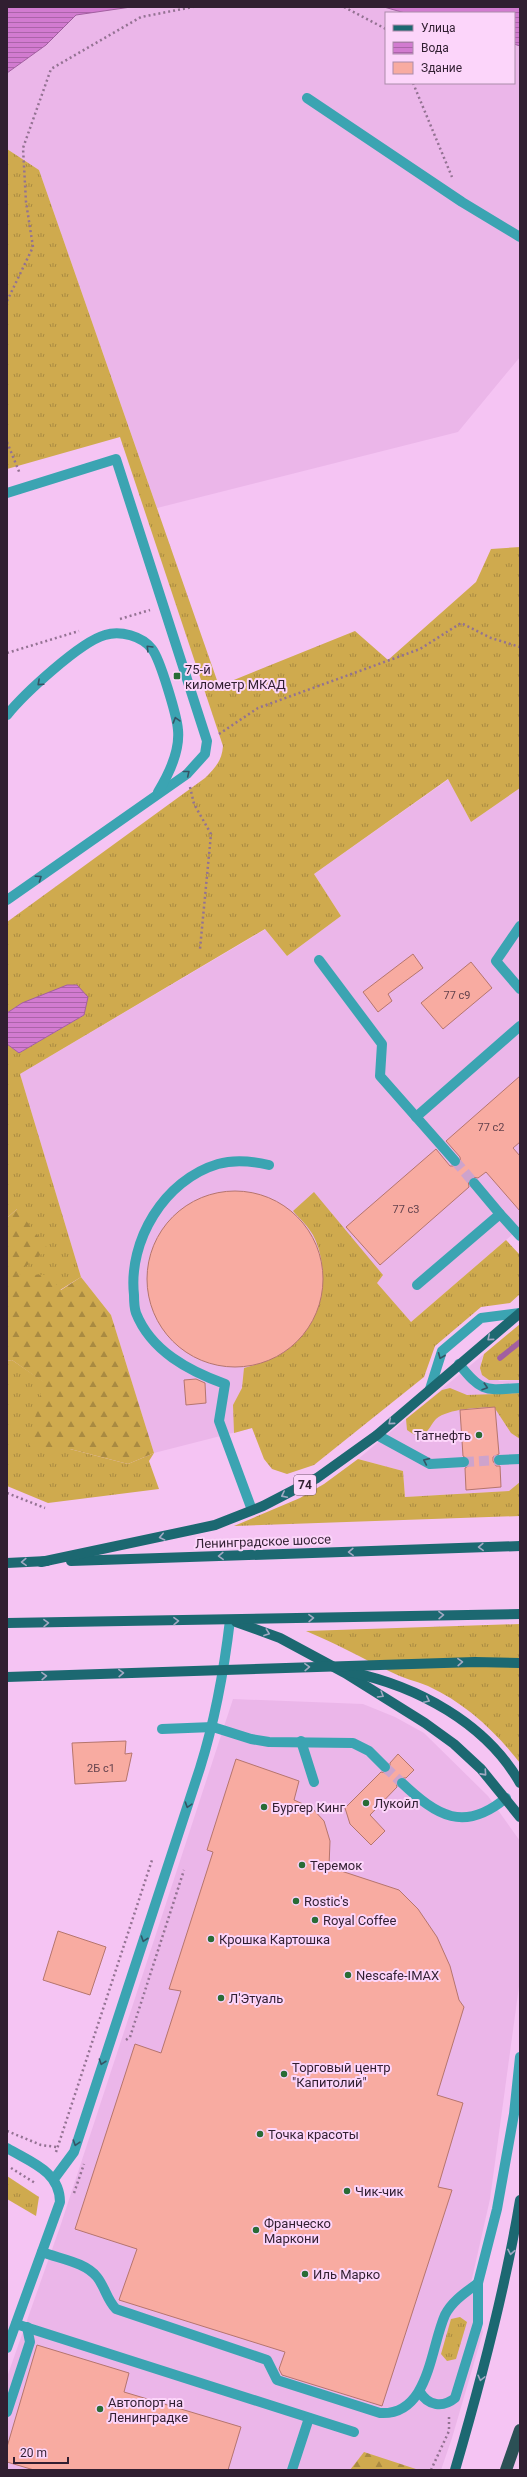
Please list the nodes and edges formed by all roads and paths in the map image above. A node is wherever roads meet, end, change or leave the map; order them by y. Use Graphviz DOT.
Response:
graph roads {
  1 [pos="193,7"];
  2 [pos="344,7"];
  3 [pos="385,28"];
  4 [pos="413,84"];
  5 [pos="307,98"];
  6 [pos="462,202"];
  7 [pos="520,237"];
  8 [pos="7,302"];
  9 [pos="7,442"];
  10 [pos="25,488"];
  11 [pos="7,494"];
  12 [pos="160,610"];
  13 [pos="119,619"];
  14 [pos="81,631"];
  15 [pos="520,647"];
  16 [pos="7,653"];
  17 [pos="7,715"];
  18 [pos="207,741"];
  19 [pos="187,774"];
  20 [pos="156,795"];
  21 [pos="7,900"];
  22 [pos="520,926"];
  23 [pos="200,949"];
  24 [pos="320,960"];
  25 [pos="520,989"];
  26 [pos="520,1026"];
  27 [pos="416,1117"];
  28 [pos="455,1162"];
  29 [pos="269,1165"];
  30 [pos="474,1183"];
  31 [pos="500,1214"];
  32 [pos="520,1236"];
  33 [pos="417,1285"];
  34 [pos="520,1313"];
  35 [pos="460,1364"];
  36 [pos="520,1388"];
  37 [pos="430,1389"];
  38 [pos="377,1435"];
  39 [pos="520,1459"];
  40 [pos="499,1460"];
  41 [pos="464,1462"];
  42 [pos="7,1493"];
  43 [pos="45,1508"];
  44 [pos="252,1510"];
  45 [pos="520,1546"];
  46 [pos="41,1562"];
  47 [pos="7,1563"];
  48 [pos="520,1614"];
  49 [pos="230,1620"];
  50 [pos="7,1623"];
  51 [pos="520,1663"];
  52 [pos="323,1667"];
  53 [pos="7,1677"];
  54 [pos="212,1727"];
  55 [pos="162,1729"];
  56 [pos="301,1742"];
  57 [pos="385,1767"];
  58 [pos="314,1782"];
  59 [pos="402,1783"];
  60 [pos="520,1783"];
  61 [pos="506,1798"];
  62 [pos="520,1817"];
  63 [pos="152,1860"];
  64 [pos="520,2058"];
  65 [pos="7,2131"];
  66 [pos="57,2147"];
  67 [pos="7,2148"];
  68 [pos="47,2172"];
  69 [pos="54,2179"];
  70 [pos="520,2200"];
  71 [pos="42,2252"];
  72 [pos="478,2284"];
  73 [pos="16,2324"];
  74 [pos="27,2327"];
  75 [pos="7,2348"];
  76 [pos="420,2392"];
  77 [pos="448,2404"];
  78 [pos="7,2412"];
  79 [pos="309,2418"];
  80 [pos="520,2430"];
  81 [pos="354,2432"];
  82 [pos="292,2470"];
  83 [pos="431,2470"];
  84 [pos="455,2470"];
  85 [pos="506,2470"];
  1 -- 8 [label="path"];
  2 -- 3 [label="path"];
  4 -- 6 [label="path"];
  5 -- 6 [label="street"];
  6 -- 7 [label="street"];
  9 -- 10 [label="path"];
  10 -- 11 [label="street"];
  10 -- 12 [label="street"];
  12 -- 13 [label="path"];
  12 -- 18 [label="street"];
  14 -- 16 [label="path"];
  15 -- 18 [label="path"];
  20 -- 17 [label="street, one-way"];
  19 -- 18 [label="street, one-way"];
  19 -- 20 [label="street"];
  19 -- 23 [label="path"];
  21 -- 20 [label="street, one-way"];
  22 -- 25 [label="street"];
  24 -- 27 [label="street"];
  26 -- 27 [label="street"];
  27 -- 28 [label="street"];
  29 -- 44 [label="street"];
  30 -- 31 [label="street"];
  31 -- 32 [label="street"];
  31 -- 33 [label="street"];
  34 -- 35 [label="main road, 74, one-way"];
  34 -- 37 [label="street, one-way"];
  35 -- 36 [label="street, one-way"];
  35 -- 37 [label="main road, 74"];
  37 -- 38 [label="main road, 74, one-way"];
  41 -- 38 [label="street, one-way"];
  38 -- 44 [label="main road, 74, one-way"];
  39 -- 40 [label="street"];
  42 -- 43 [label="path"];
  44 -- 46 [label="main road, 74, one-way"];
  45 -- 46 [label="main road, Ленинградское шоссе, one-way"];
  46 -- 47 [label="main road, Ленинградское шоссе, one-way"];
  49 -- 48 [label="main road, one-way"];
  50 -- 49 [label="main road, one-way"];
  49 -- 54 [label="street"];
  49 -- 61 [label="main road, one-way"];
  52 -- 51 [label="main road, one-way"];
  53 -- 52 [label="main road, one-way"];
  52 -- 60 [label="main road, one-way"];
  54 -- 55 [label="street"];
  54 -- 56 [label="street"];
  54 -- 69 [label="street, one-way"];
  56 -- 57 [label="street"];
  56 -- 58 [label="street"];
  59 -- 61 [label="street"];
  61 -- 62 [label="main road"];
  63 -- 66 [label="path"];
  64 -- 72 [label="street"];
  65 -- 66 [label="path"];
  66 -- 68 [label="path"];
  67 -- 68 [label="street"];
  68 -- 69 [label="street"];
  69 -- 71 [label="street"];
  70 -- 84 [label="main road, one-way"];
  71 -- 73 [label="street"];
  71 -- 76 [label="street"];
  72 -- 76 [label="street"];
  72 -- 77 [label="street"];
  73 -- 74 [label="street"];
  73 -- 75 [label="street"];
  74 -- 78 [label="street"];
  74 -- 79 [label="street"];
  76 -- 77 [label="street"];
  77 -- 83 [label="path"];
  79 -- 81 [label="street"];
  79 -- 82 [label="street"];
  80 -- 85 [label="highway"];
}
